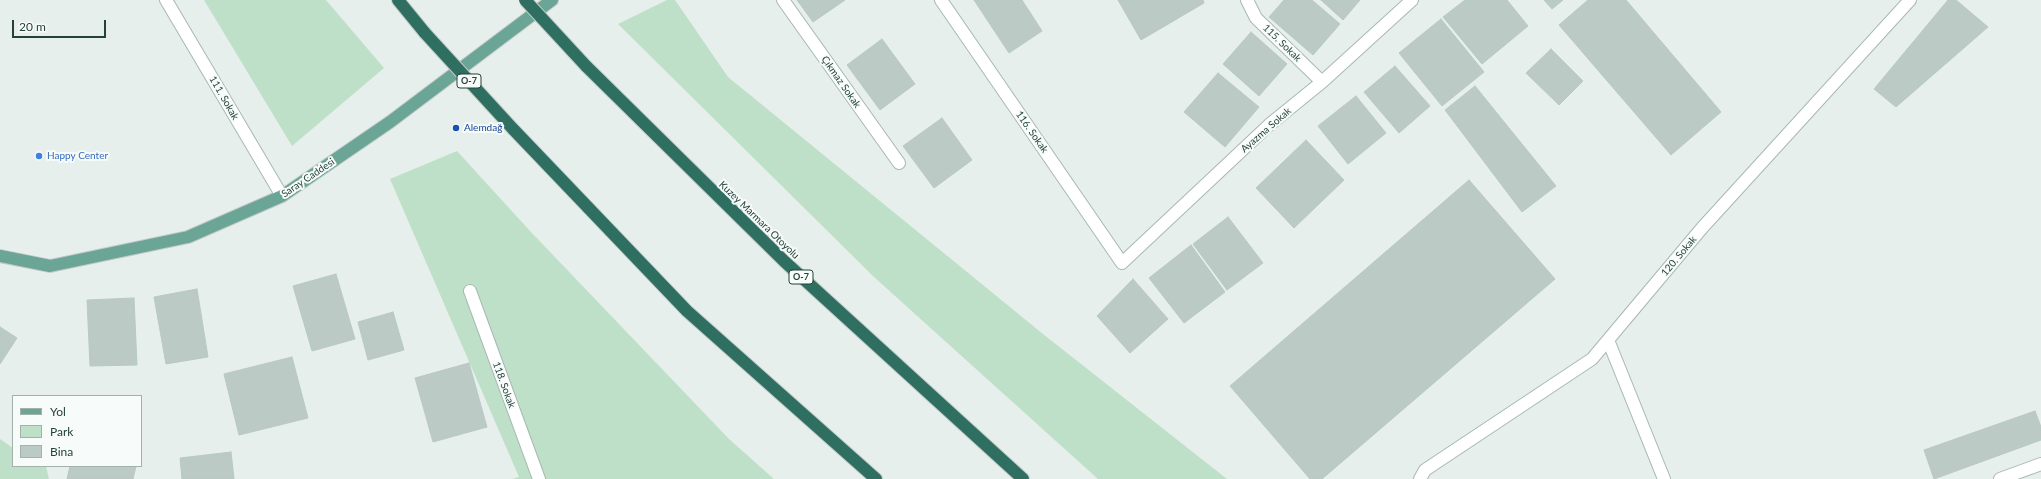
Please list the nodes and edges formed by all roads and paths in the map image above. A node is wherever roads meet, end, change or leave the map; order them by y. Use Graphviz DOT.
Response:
graph roads {
  1 [pos="166,0"];
  2 [pos="398,0"];
  3 [pos="525,0"];
  4 [pos="552,0"];
  5 [pos="783,0"];
  6 [pos="941,0"];
  7 [pos="1247,0"];
  8 [pos="1412,0"];
  9 [pos="1910,0"];
  10 [pos="1322,82"];
  11 [pos="899,163"];
  12 [pos="282,196"];
  13 [pos="0,256"];
  14 [pos="1122,263"];
  15 [pos="470,291"];
  16 [pos="1608,340"];
  17 [pos="2041,464"];
  18 [pos="538,479"];
  19 [pos="876,479"];
  20 [pos="1023,479"];
  21 [pos="1420,479"];
  22 [pos="1664,479"];
  23 [pos="2000,479"];
  1 -- 12 [label="street, 111. Sokak"];
  2 -- 19 [label="highway, O-7, bridge"];
  3 -- 20 [label="highway, Kuzey Marmara Otoyolu / O-7, bridge"];
  4 -- 12 [label="main road, Saray Caddesi"];
  5 -- 11 [label="street, Çıkmaz Sokak"];
  6 -- 14 [label="street, 116. Sokak"];
  7 -- 10 [label="street, 115. Sokak"];
  8 -- 10 [label="street, Ayazma Sokak"];
  9 -- 16 [label="street, 120. Sokak"];
  10 -- 14 [label="street, Ayazma Sokak"];
  12 -- 13 [label="main road, Saray Caddesi"];
  15 -- 18 [label="street, 118. Sokak"];
  16 -- 21 [label="street, 120. Sokak"];
  16 -- 22 [label="street"];
  17 -- 23 [label="street"];
}
